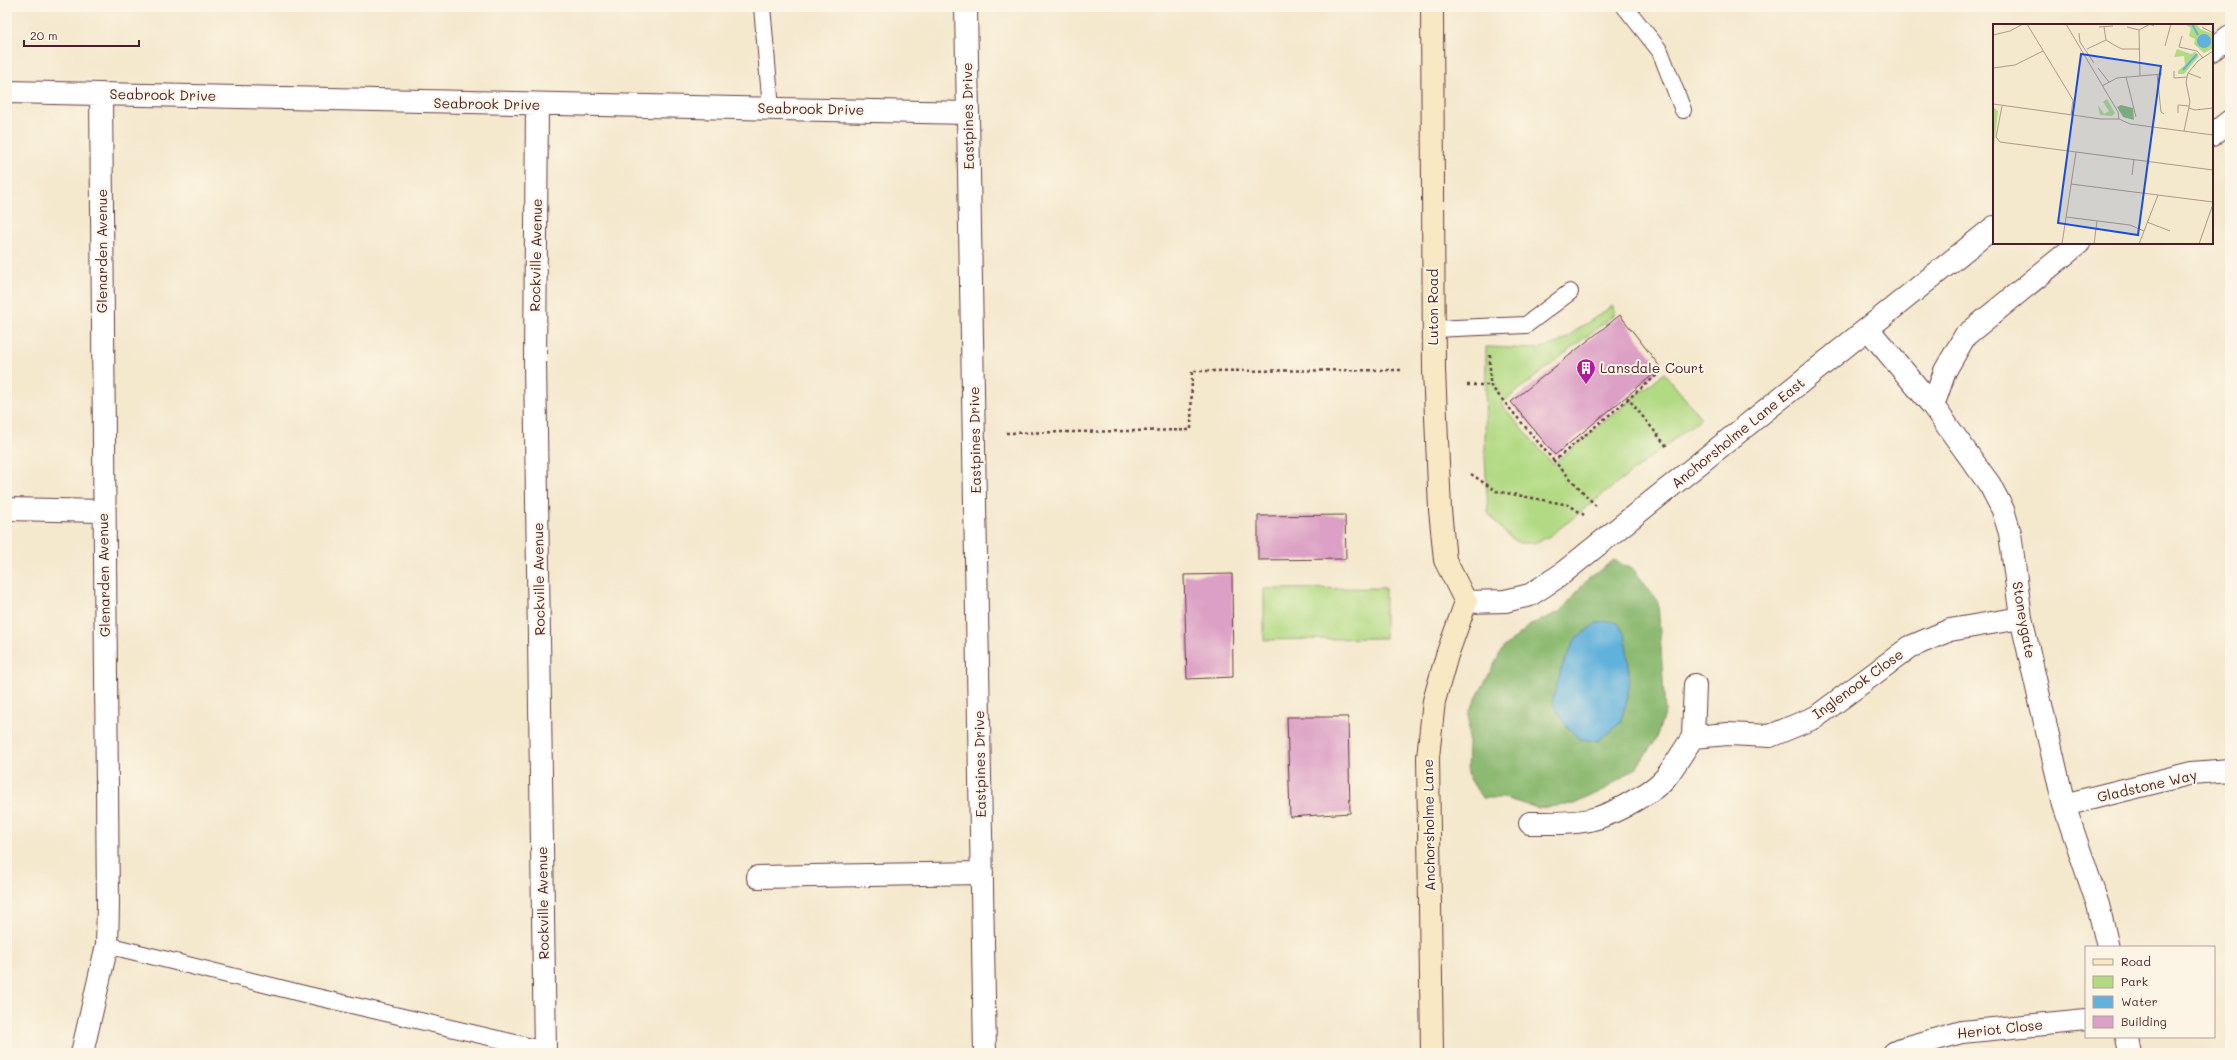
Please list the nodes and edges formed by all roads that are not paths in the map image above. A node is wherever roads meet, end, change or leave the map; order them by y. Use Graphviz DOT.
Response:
graph roads {
  1 [pos="762,7"];
  2 [pos="966,7"];
  3 [pos="1432,7"];
  4 [pos="1626,7"];
  5 [pos="2230,36"];
  6 [pos="2213,49"];
  7 [pos="7,92"];
  8 [pos="101,94"];
  9 [pos="537,105"];
  10 [pos="772,108"];
  11 [pos="1683,110"];
  12 [pos="968,112"];
  13 [pos="2230,121"];
  14 [pos="2213,134"];
  15 [pos="1993,228"];
  16 [pos="2078,244"];
  17 [pos="1570,292"];
  18 [pos="1433,329"];
  19 [pos="1868,329"];
  20 [pos="1934,406"];
  21 [pos="7,510"];
  22 [pos="103,511"];
  23 [pos="1466,602"];
  24 [pos="2021,618"];
  25 [pos="1695,685"];
  26 [pos="1693,736"];
  27 [pos="2230,770"];
  28 [pos="2064,806"];
  29 [pos="1530,823"];
  30 [pos="982,872"];
  31 [pos="758,877"];
  32 [pos="107,944"];
  33 [pos="2108,946"];
  34 [pos="2085,1020"];
  35 [pos="2127,1038"];
  36 [pos="545,1052"];
  37 [pos="82,1053"];
  38 [pos="985,1053"];
  39 [pos="1432,1053"];
  40 [pos="1894,1053"];
  41 [pos="2130,1053"];
  1 -- 10 [label="lane"];
  2 -- 12 [label="street, Eastpines Drive"];
  3 -- 18 [label="street, Luton Road"];
  4 -- 11 [label="lane"];
  5 -- 6 [label="street"];
  7 -- 8 [label="street, Seabrook Drive"];
  8 -- 9 [label="street, Seabrook Drive"];
  8 -- 22 [label="street, Glenarden Avenue"];
  9 -- 10 [label="street, Seabrook Drive"];
  9 -- 36 [label="street, Rockville Avenue"];
  10 -- 12 [label="street, Seabrook Drive"];
  12 -- 30 [label="street, Eastpines Drive"];
  13 -- 14 [label="street"];
  15 -- 19 [label="street, Anchorsholme Lane East"];
  16 -- 20 [label="street"];
  17 -- 18 [label="lane"];
  18 -- 23 [label="street, Luton Road"];
  19 -- 20 [label="street, Stoneygate"];
  19 -- 23 [label="street, Anchorsholme Lane East"];
  20 -- 24 [label="street, Stoneygate"];
  21 -- 22 [label="street"];
  22 -- 32 [label="street, Glenarden Avenue"];
  23 -- 39 [label="street, Anchorsholme Lane"];
  24 -- 26 [label="street, Inglenook Close"];
  24 -- 28 [label="street, Stoneygate"];
  25 -- 26 [label="street"];
  26 -- 29 [label="street"];
  27 -- 28 [label="street, Gladstone Way"];
  28 -- 33 [label="street, Stoneygate"];
  30 -- 31 [label="street"];
  30 -- 38 [label="street, Eastpines Drive"];
  32 -- 36 [label="lane"];
  32 -- 37 [label="street, Glenarden Avenue"];
  34 -- 40 [label="street, Heriot Close"];
  35 -- 41 [label="street"];
}
